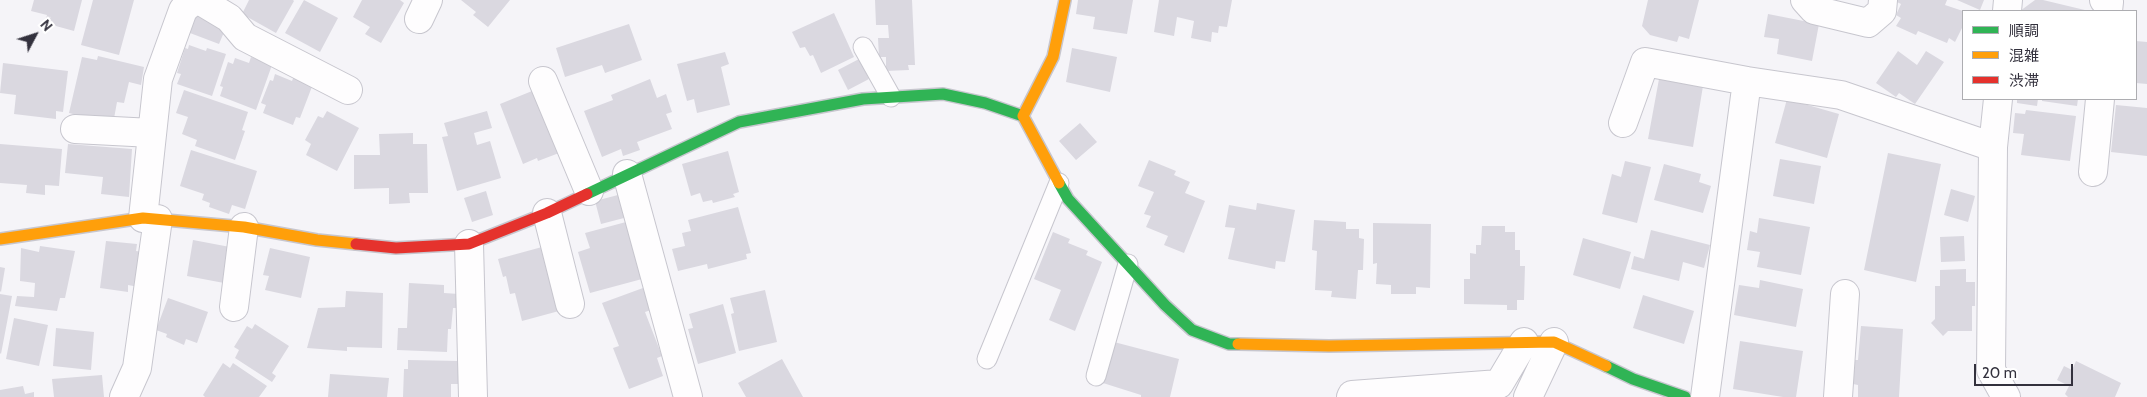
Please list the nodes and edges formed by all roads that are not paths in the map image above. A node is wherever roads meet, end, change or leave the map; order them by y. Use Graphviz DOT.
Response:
graph roads {
  1 [pos="194,0"];
  2 [pos="199,0"];
  3 [pos="1065,0"];
  4 [pos="1805,0"];
  5 [pos="1883,0"];
  6 [pos="2104,0"];
  7 [pos="2108,10"];
  8 [pos="863,47"];
  9 [pos="543,81"];
  10 [pos="1747,81"];
  11 [pos="348,90"];
  12 [pos="891,97"];
  13 [pos="1998,100"];
  14 [pos="2100,100"];
  15 [pos="1023,116"];
  16 [pos="1623,123"];
  17 [pos="75,129"];
  18 [pos="152,133"];
  19 [pos="1993,147"];
  20 [pos="2093,172"];
  21 [pos="627,174"];
  22 [pos="1059,183"];
  23 [pos="589,191"];
  24 [pos="547,212"];
  25 [pos="151,218"];
  26 [pos="244,227"];
  27 [pos="0,240"];
  28 [pos="469,244"];
  29 [pos="1128,264"];
  30 [pos="1845,294"];
  31 [pos="570,304"];
  32 [pos="234,307"];
  33 [pos="1524,342"];
  34 [pos="1554,342"];
  35 [pos="987,359"];
  36 [pos="1096,376"];
  37 [pos="124,397"];
  38 [pos="474,397"];
  39 [pos="688,397"];
  40 [pos="1351,397"];
  41 [pos="1528,397"];
  42 [pos="1685,397"];
  43 [pos="1705,397"];
  44 [pos="1838,397"];
  45 [pos="2006,397"];
  1 -- 18 [label="street"];
  2 -- 11 [label="street"];
  3 -- 15 [label="street"];
  4 -- 5 [label="street"];
  6 -- 7 [label="street"];
  8 -- 12 [label="lane"];
  9 -- 23 [label="street"];
  10 -- 16 [label="street"];
  10 -- 19 [label="street"];
  10 -- 43 [label="street"];
  12 -- 15 [label="street"];
  12 -- 21 [label="street"];
  13 -- 19 [label="street"];
  14 -- 20 [label="street"];
  15 -- 22 [label="street"];
  17 -- 18 [label="street"];
  18 -- 25 [label="street"];
  19 -- 45 [label="street"];
  21 -- 23 [label="street"];
  21 -- 39 [label="street"];
  22 -- 29 [label="street"];
  22 -- 35 [label="lane"];
  23 -- 24 [label="street"];
  24 -- 28 [label="street"];
  24 -- 31 [label="street"];
  25 -- 26 [label="street"];
  25 -- 27 [label="street"];
  25 -- 37 [label="street"];
  26 -- 28 [label="street"];
  26 -- 32 [label="street"];
  28 -- 38 [label="street"];
  29 -- 33 [label="street"];
  29 -- 36 [label="lane"];
  30 -- 44 [label="street"];
  33 -- 34 [label="street"];
  33 -- 40 [label="street"];
  34 -- 41 [label="street"];
  34 -- 42 [label="street"];
}
